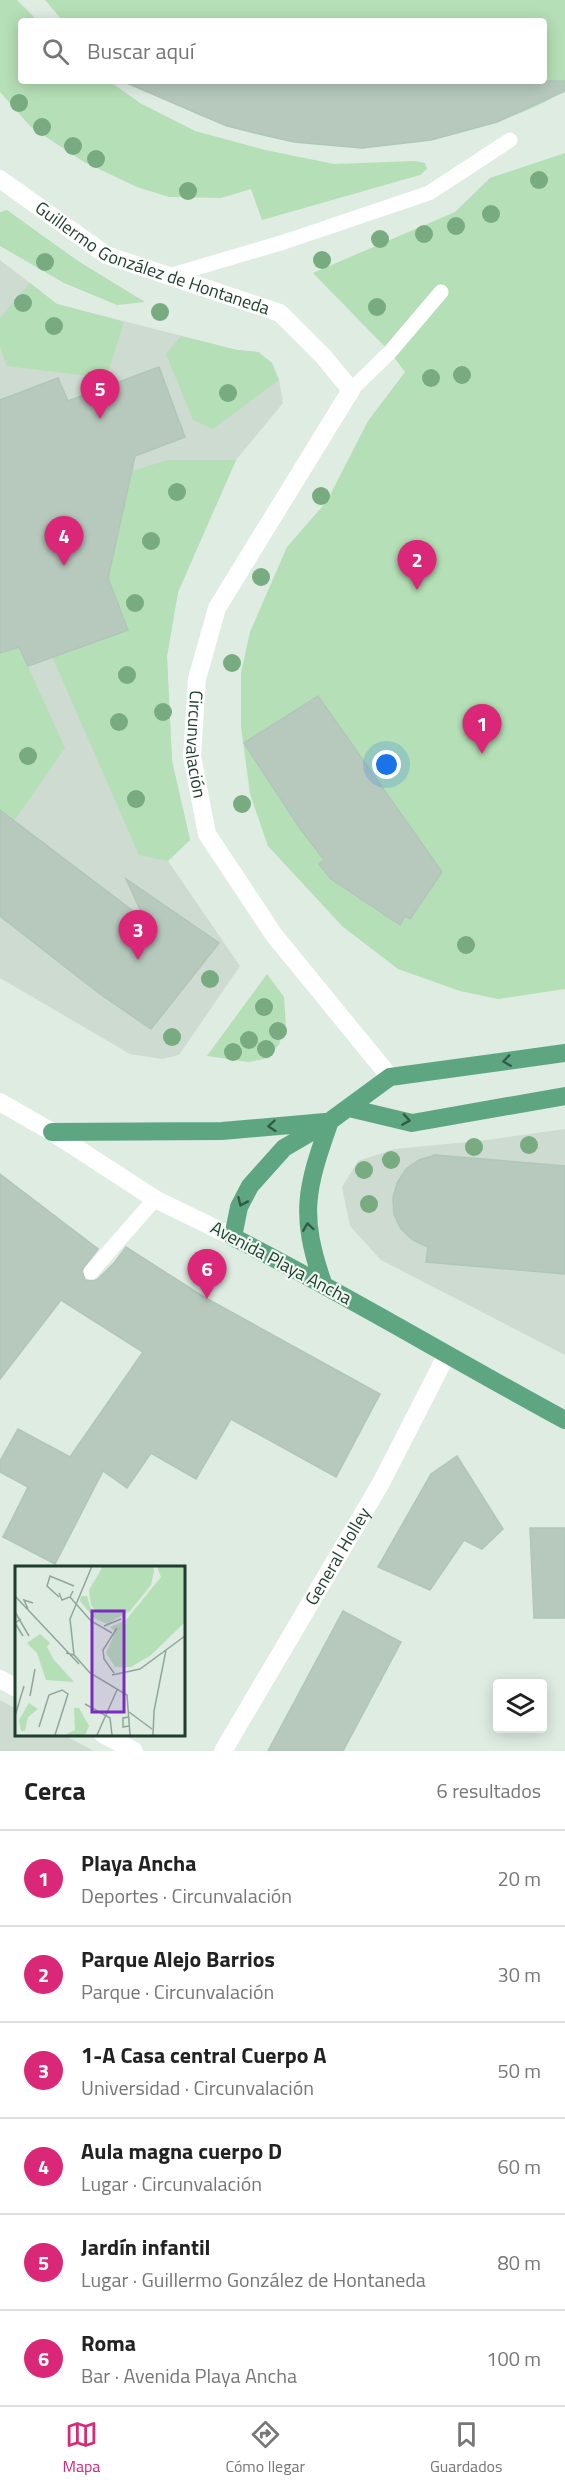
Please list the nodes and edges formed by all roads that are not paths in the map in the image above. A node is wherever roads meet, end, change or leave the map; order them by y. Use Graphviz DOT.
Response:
graph roads {
  1 [pos="510,141"];
  2 [pos="0,178"];
  3 [pos="170,276"];
  4 [pos="441,292"];
  5 [pos="351,390"];
  6 [pos="565,1053"];
  7 [pos="390,1077"];
  8 [pos="565,1096"];
  9 [pos="0,1102"];
  10 [pos="349,1108"];
  11 [pos="330,1121"];
  12 [pos="52,1132"];
  13 [pos="155,1199"];
  14 [pos="233,1237"];
  15 [pos="91,1272"];
  16 [pos="323,1283"];
  17 [pos="446,1356"];
  18 [pos="565,1420"];
  19 [pos="0,1679"];
  20 [pos="15,1687"];
  21 [pos="107,1736"];
  22 [pos="134,1751"];
  23 [pos="223,1751"];
  1 -- 3 [label="lane"];
  2 -- 3 [label="street, Guillermo González de Hontaneda"];
  3 -- 5 [label="street, Guillermo González de Hontaneda"];
  4 -- 5 [label="lane"];
  5 -- 7 [label="street, Circunvalación"];
  6 -- 7 [label="main road, one-way"];
  7 -- 10 [label="main road"];
  10 -- 8 [label="main road, one-way"];
  9 -- 12 [label="street, Avenida Playa Ancha"];
  10 -- 11 [label="main road"];
  11 -- 12 [label="main road, one-way"];
  11 -- 14 [label="main road, one-way"];
  16 -- 11 [label="main road, one-way"];
  12 -- 13 [label="street, Avenida Playa Ancha"];
  13 -- 14 [label="street, Avenida Playa Ancha"];
  13 -- 15 [label="lane"];
  14 -- 16 [label="main road, Avenida Playa Ancha"];
  16 -- 17 [label="main road, Avenida Playa Ancha"];
  17 -- 18 [label="main road, Avenida Playa Ancha"];
  17 -- 23 [label="street, General Holley"];
  19 -- 20 [label="street"];
  21 -- 22 [label="street"];
}
